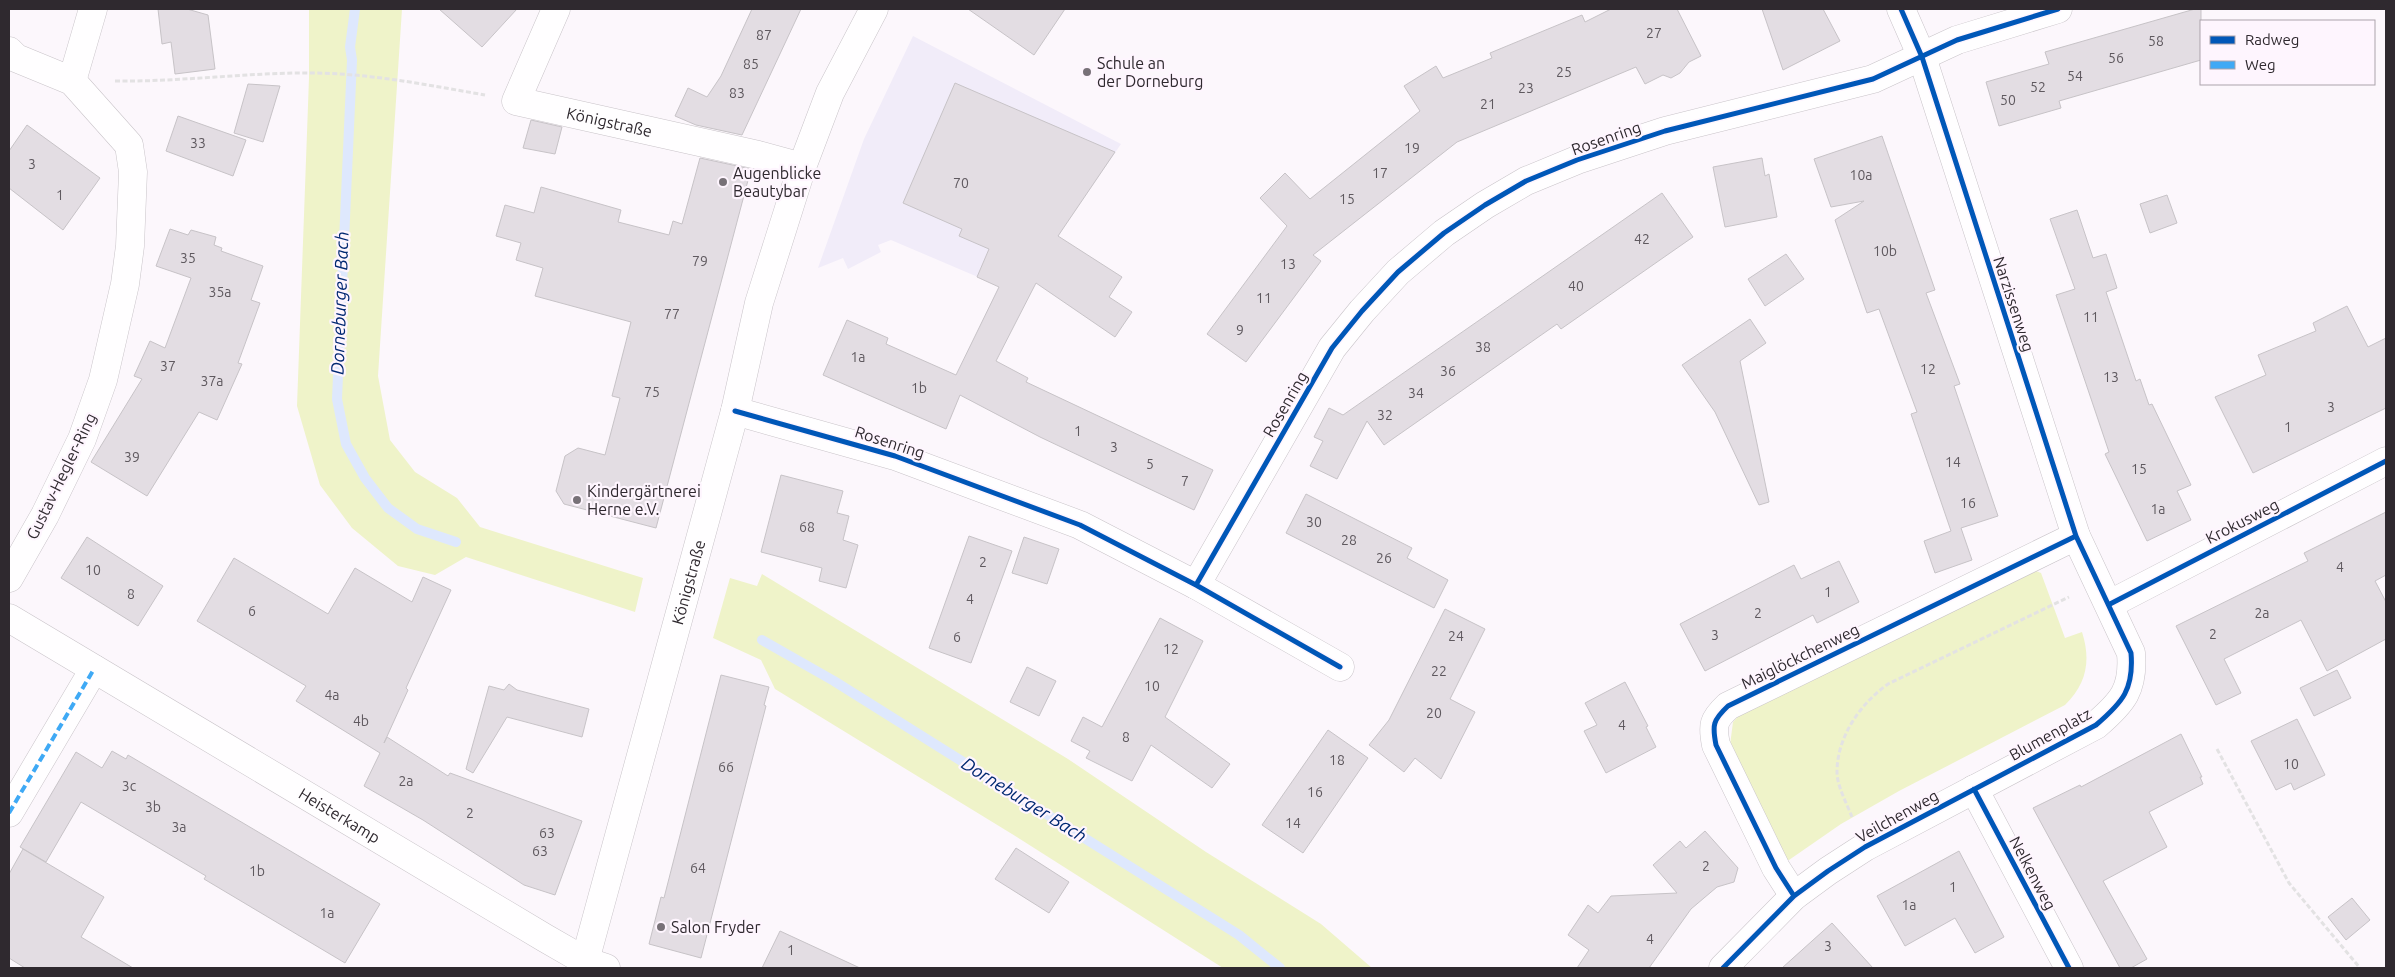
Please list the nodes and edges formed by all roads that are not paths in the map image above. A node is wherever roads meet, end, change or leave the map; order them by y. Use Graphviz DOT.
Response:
graph roads {
  1 [pos="93,9"];
  2 [pos="556,9"];
  3 [pos="874,9"];
  4 [pos="1901,9"];
  5 [pos="2058,9"];
  6 [pos="9,51"];
  7 [pos="1922,57"];
  8 [pos="72,81"];
  9 [pos="802,167"];
  10 [pos="735,411"];
  11 [pos="2386,461"];
  12 [pos="2076,536"];
  13 [pos="9,578"];
  14 [pos="1196,584"];
  15 [pos="2104,593"];
  16 [pos="9,618"];
  17 [pos="1340,668"];
  18 [pos="94,669"];
  19 [pos="1974,789"];
  20 [pos="9,813"];
  21 [pos="1794,896"];
  22 [pos="592,966"];
  23 [pos="1723,968"];
  24 [pos="2069,968"];
  1 -- 8 [label="street"];
  2 -- 9 [label="street, Königstraße"];
  3 -- 9 [label="street, Königstraße"];
  4 -- 7 [label="street, Narzissenweg"];
  5 -- 7 [label="street, Rosenring"];
  6 -- 8 [label="street"];
  7 -- 12 [label="street, Narzissenweg"];
  7 -- 14 [label="street, Rosenring"];
  8 -- 13 [label="street, Gustav-Hegler-Ring"];
  9 -- 10 [label="street, Königstraße"];
  10 -- 14 [label="street, Rosenring"];
  10 -- 22 [label="street, Königstraße"];
  11 -- 15 [label="street, Krokusweg"];
  12 -- 15 [label="street, Narzissenweg"];
  12 -- 21 [label="street, Maiglöckchenweg"];
  14 -- 17 [label="street, Rosenring"];
  15 -- 19 [label="street, Blumenplatz"];
  16 -- 18 [label="street, Heisterkamp"];
  18 -- 20 [label="street"];
  18 -- 22 [label="street, Heisterkamp"];
  19 -- 21 [label="street, Veilchenweg"];
  19 -- 24 [label="street, Nelkenweg"];
  21 -- 23 [label="street, Veilchenweg"];
}
